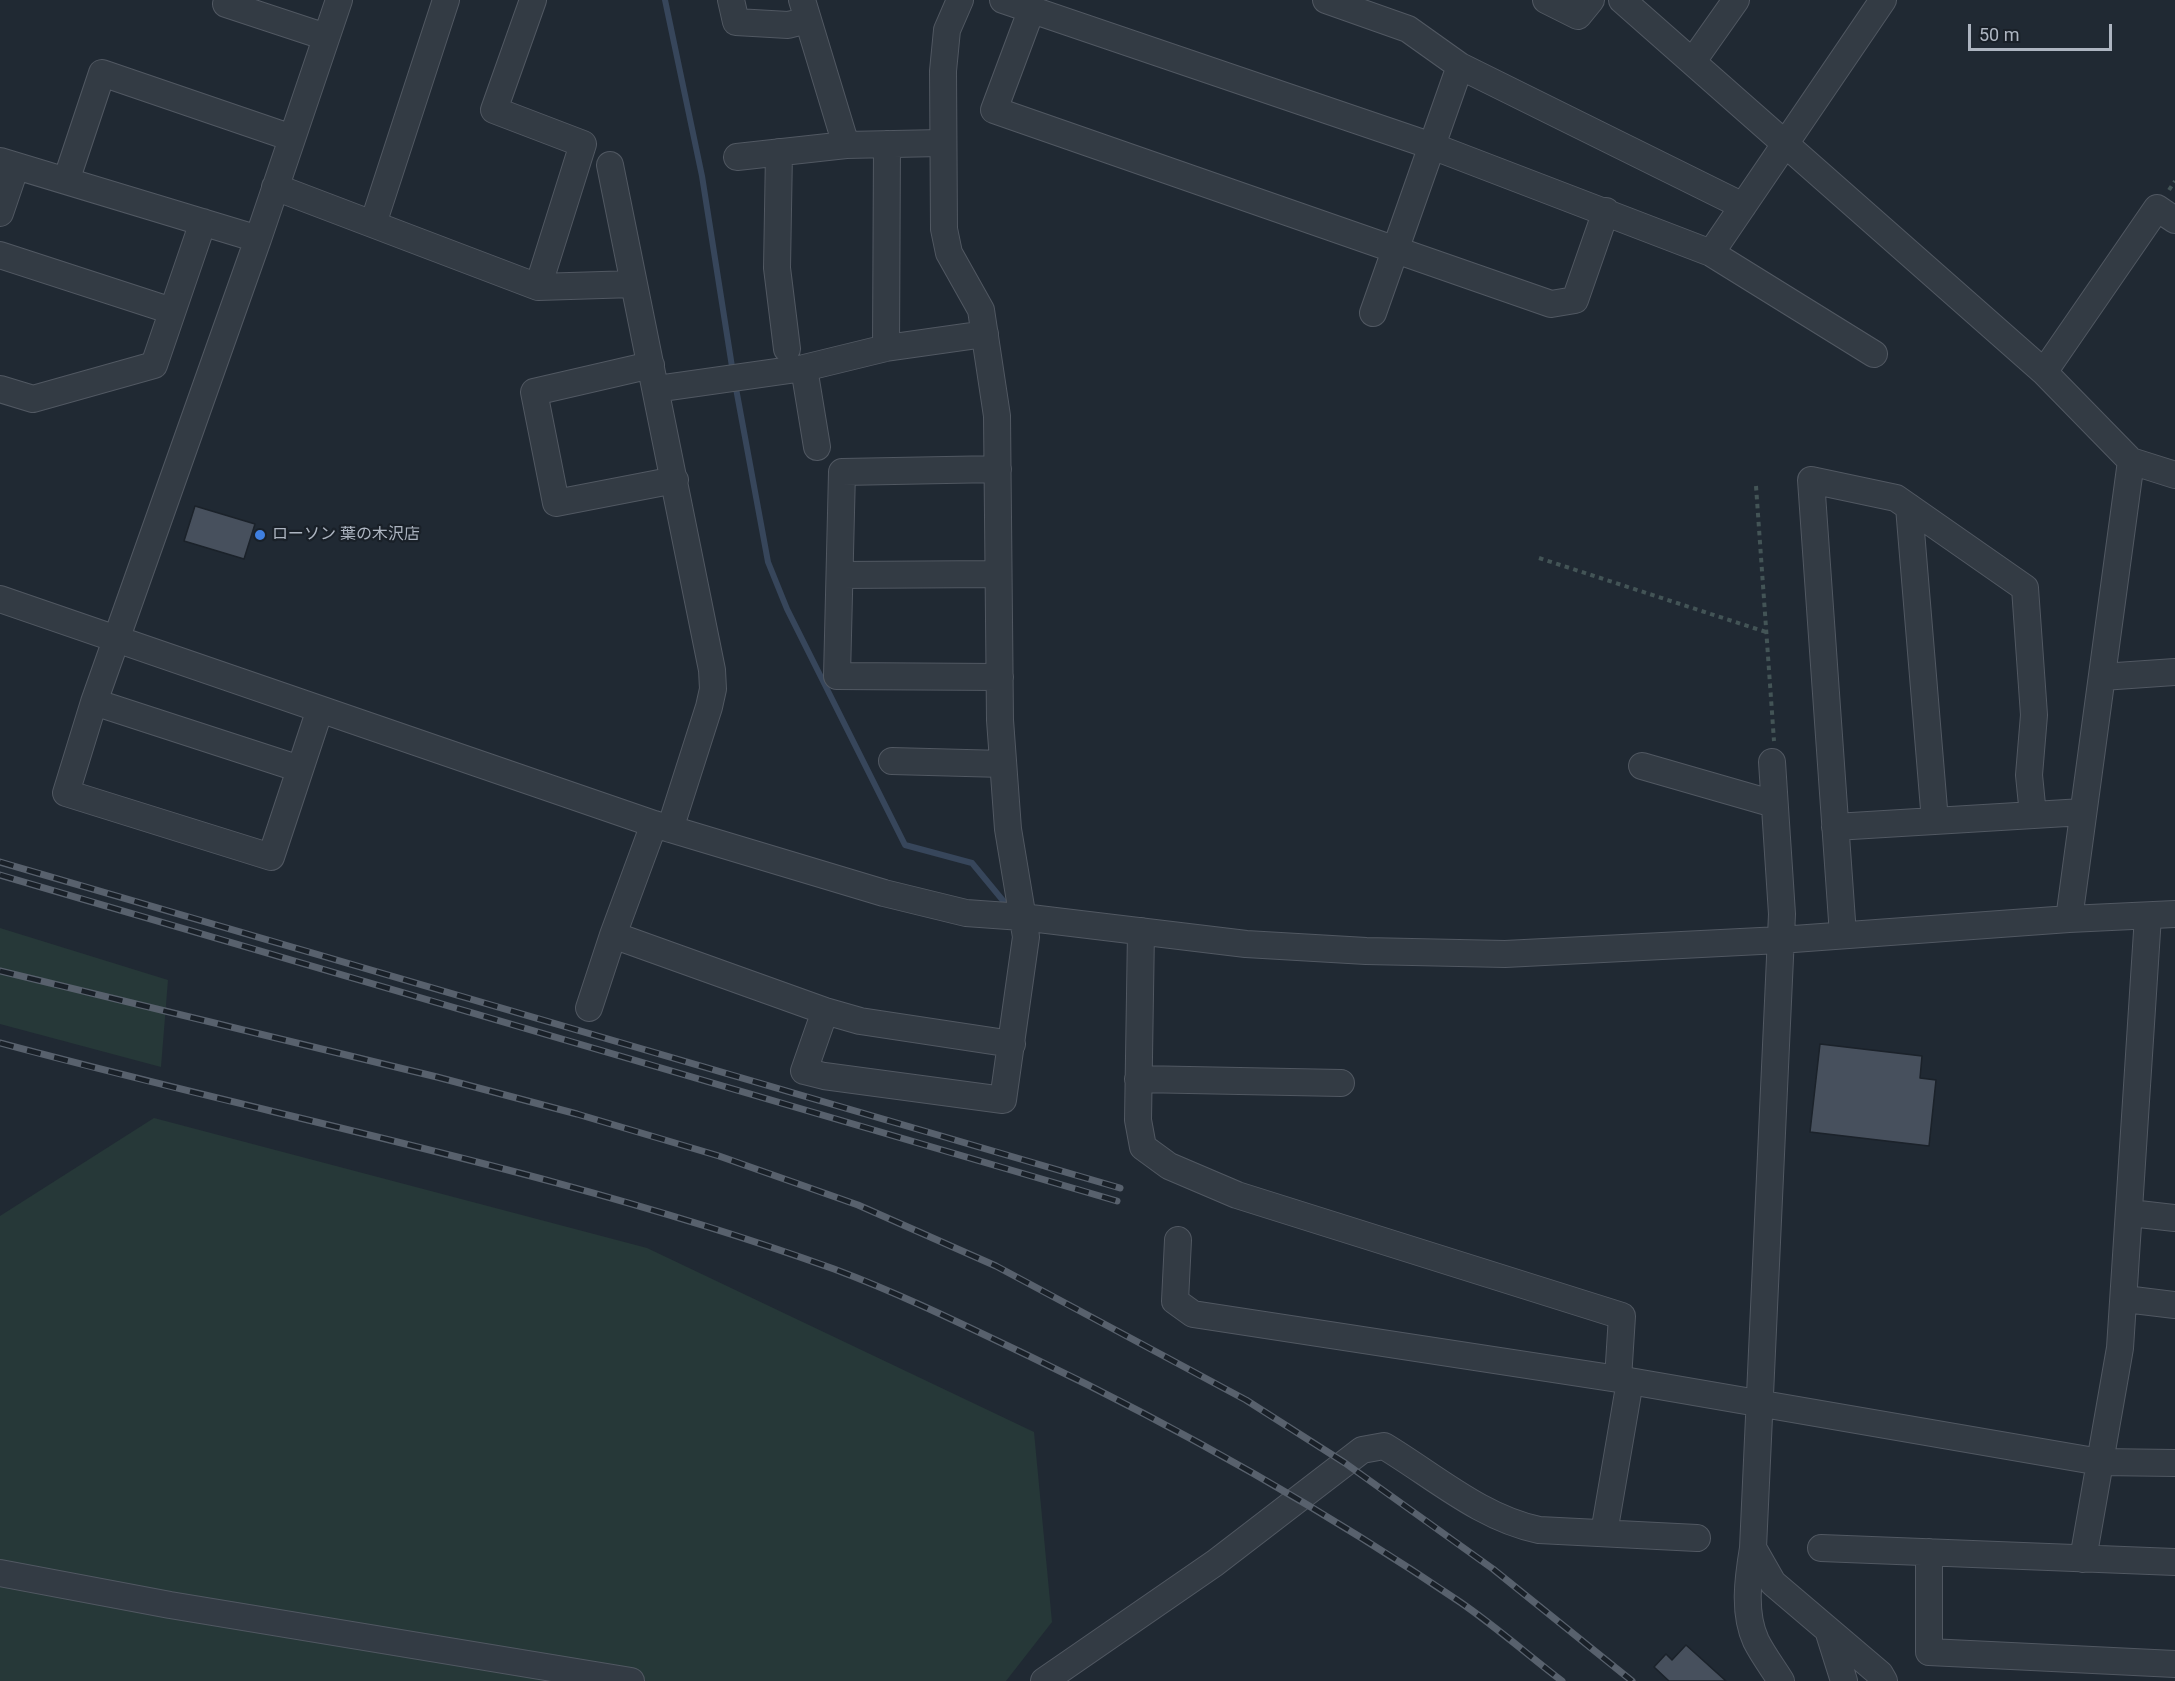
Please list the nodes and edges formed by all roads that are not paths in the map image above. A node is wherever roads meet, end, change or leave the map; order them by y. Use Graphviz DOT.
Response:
graph roads {
  1 [pos="339,0"];
  2 [pos="446,0"];
  3 [pos="533,0"];
  4 [pos="730,0"];
  5 [pos="960,0"];
  6 [pos="1003,0"];
  7 [pos="1326,0"];
  8 [pos="1546,0"];
  9 [pos="1591,0"];
  10 [pos="1622,0"];
  11 [pos="1736,0"];
  12 [pos="1883,0"];
  13 [pos="226,4"];
  14 [pos="805,10"];
  15 [pos="1031,11"];
  16 [pos="326,37"];
  17 [pos="1693,61"];
  18 [pos="1460,66"];
  19 [pos="292,138"];
  20 [pos="942,143"];
  21 [pos="887,144"];
  22 [pos="846,145"];
  23 [pos="1785,145"];
  24 [pos="1432,146"];
  25 [pos="779,152"];
  26 [pos="737,157"];
  27 [pos="8,164"];
  28 [pos="610,165"];
  29 [pos="66,181"];
  30 [pos="275,187"];
  31 [pos="1743,206"];
  32 [pos="1606,211"];
  33 [pos="0,213"];
  34 [pos="2175,220"];
  35 [pos="203,222"];
  36 [pos="373,224"];
  37 [pos="258,239"];
  38 [pos="1395,250"];
  39 [pos="1711,253"];
  40 [pos="0,255"];
  41 [pos="634,284"];
  42 [pos="538,287"];
  43 [pos="172,311"];
  44 [pos="1373,314"];
  45 [pos="985,334"];
  46 [pos="886,348"];
  47 [pos="1874,354"];
  48 [pos="796,358"];
  49 [pos="2044,372"];
  50 [pos="653,377"];
  51 [pos="0,389"];
  52 [pos="816,447"];
  53 [pos="2131,461"];
  54 [pos="998,469"];
  55 [pos="2175,475"];
  56 [pos="675,480"];
  57 [pos="1909,507"];
  58 [pos="998,574"];
  59 [pos="840,575"];
  60 [pos="0,599"];
  61 [pos="116,638"];
  62 [pos="2175,672"];
  63 [pos="999,677"];
  64 [pos="2102,677"];
  65 [pos="94,702"];
  66 [pos="320,709"];
  67 [pos="892,761"];
  68 [pos="1772,762"];
  69 [pos="1003,764"];
  70 [pos="1642,766"];
  71 [pos="300,769"];
  72 [pos="1774,804"];
  73 [pos="2083,812"];
  74 [pos="2033,815"];
  75 [pos="1935,821"];
  76 [pos="662,826"];
  77 [pos="1835,826"];
  78 [pos="2175,914"];
  79 [pos="2148,916"];
  80 [pos="1022,917"];
  81 [pos="2070,919"];
  82 [pos="1141,931"];
  83 [pos="613,935"];
  84 [pos="1843,935"];
  85 [pos="1780,940"];
  86 [pos="589,1008"];
  87 [pos="825,1011"];
  88 [pos="1012,1044"];
  89 [pos="1138,1079"];
  90 [pos="1341,1083"];
  91 [pos="2130,1213"];
  92 [pos="2175,1218"];
  93 [pos="1178,1240"];
  94 [pos="2125,1299"];
  95 [pos="2175,1305"];
  96 [pos="1624,1380"];
  97 [pos="1759,1404"];
  98 [pos="2100,1462"];
  99 [pos="2175,1463"];
  100 [pos="1604,1533"];
  101 [pos="1697,1539"];
  102 [pos="1753,1548"];
  103 [pos="1821,1548"];
  104 [pos="1929,1552"];
  105 [pos="2084,1559"];
  106 [pos="2175,1562"];
  107 [pos="0,1573"];
  108 [pos="1828,1630"];
  109 [pos="2175,1664"];
  110 [pos="2127,1672"];
  111 [pos="631,1681"];
  112 [pos="1044,1681"];
  113 [pos="1781,1681"];
  114 [pos="1844,1681"];
  115 [pos="1884,1681"];
  1 -- 16 [label="street"];
  2 -- 36 [label="street"];
  3 -- 42 [label="street"];
  4 -- 14 [label="street"];
  5 -- 20 [label="street"];
  6 -- 15 [label="street"];
  7 -- 18 [label="street"];
  8 -- 9 [label="street"];
  10 -- 17 [label="street"];
  11 -- 17 [label="street"];
  12 -- 23 [label="street"];
  13 -- 16 [label="street"];
  14 -- 22 [label="street"];
  15 -- 24 [label="street"];
  15 -- 38 [label="street"];
  16 -- 19 [label="street"];
  17 -- 23 [label="street"];
  18 -- 24 [label="street"];
  18 -- 31 [label="street"];
  19 -- 29 [label="street"];
  19 -- 30 [label="street"];
  20 -- 21 [label="street"];
  20 -- 45 [label="street"];
  21 -- 22 [label="street"];
  21 -- 46 [label="street"];
  22 -- 25 [label="street"];
  23 -- 31 [label="street"];
  23 -- 49 [label="street"];
  24 -- 32 [label="street"];
  24 -- 38 [label="street"];
  25 -- 26 [label="street"];
  25 -- 48 [label="street"];
  27 -- 29 [label="street"];
  27 -- 33 [label="street"];
  28 -- 41 [label="street"];
  29 -- 35 [label="street"];
  30 -- 36 [label="street"];
  30 -- 37 [label="street"];
  31 -- 39 [label="street"];
  32 -- 38 [label="street"];
  32 -- 39 [label="street"];
  34 -- 49 [label="street"];
  35 -- 37 [label="street"];
  35 -- 43 [label="street"];
  36 -- 42 [label="street"];
  37 -- 61 [label="street"];
  38 -- 44 [label="street"];
  39 -- 47 [label="street"];
  40 -- 43 [label="street"];
  41 -- 42 [label="street"];
  41 -- 50 [label="street"];
  43 -- 51 [label="street"];
  45 -- 46 [label="street"];
  45 -- 54 [label="street"];
  46 -- 48 [label="street"];
  48 -- 50 [label="street"];
  48 -- 52 [label="street"];
  49 -- 53 [label="street"];
  50 -- 56 [label="street"];
  50 -- 56 [label="street"];
  53 -- 55 [label="street"];
  53 -- 64 [label="street"];
  54 -- 58 [label="street"];
  54 -- 59 [label="street"];
  56 -- 76 [label="street"];
  57 -- 74 [label="street"];
  57 -- 75 [label="street"];
  57 -- 77 [label="street"];
  58 -- 59 [label="street"];
  58 -- 63 [label="street"];
  59 -- 63 [label="street"];
  60 -- 61 [label="street"];
  61 -- 65 [label="street"];
  61 -- 66 [label="street"];
  62 -- 64 [label="street"];
  63 -- 69 [label="street"];
  64 -- 73 [label="street"];
  65 -- 71 [label="street"];
  65 -- 71 [label="street"];
  66 -- 71 [label="street"];
  66 -- 76 [label="street"];
  67 -- 69 [label="street"];
  68 -- 72 [label="street"];
  69 -- 80 [label="street"];
  70 -- 72 [label="street"];
  72 -- 85 [label="street"];
  73 -- 74 [label="street"];
  73 -- 81 [label="street"];
  74 -- 75 [label="street"];
  75 -- 77 [label="street"];
  76 -- 80 [label="street"];
  76 -- 83 [label="street"];
  77 -- 84 [label="street"];
  78 -- 79 [label="street"];
  79 -- 81 [label="street"];
  79 -- 91 [label="street"];
  80 -- 82 [label="street"];
  80 -- 88 [label="street"];
  81 -- 84 [label="street"];
  82 -- 85 [label="street"];
  82 -- 89 [label="street"];
  83 -- 86 [label="street"];
  83 -- 87 [label="street"];
  84 -- 85 [label="street"];
  85 -- 97 [label="street"];
  87 -- 88 [label="street"];
  87 -- 88 [label="street"];
  89 -- 90 [label="street"];
  89 -- 96 [label="street"];
  91 -- 92 [label="street"];
  91 -- 94 [label="street"];
  93 -- 96 [label="street"];
  94 -- 95 [label="street"];
  94 -- 98 [label="street"];
  96 -- 97 [label="street"];
  96 -- 100 [label="street"];
  97 -- 98 [label="street"];
  97 -- 102 [label="street"];
  98 -- 99 [label="street"];
  98 -- 105 [label="street"];
  100 -- 101 [label="street"];
  100 -- 112 [label="street"];
  102 -- 108 [label="street"];
  102 -- 113 [label="street"];
  103 -- 104 [label="street"];
  104 -- 105 [label="street"];
  104 -- 110 [label="street"];
  105 -- 106 [label="street"];
  107 -- 111 [label="street"];
  108 -- 114 [label="street"];
  108 -- 115 [label="street"];
  109 -- 110 [label="street"];
}
